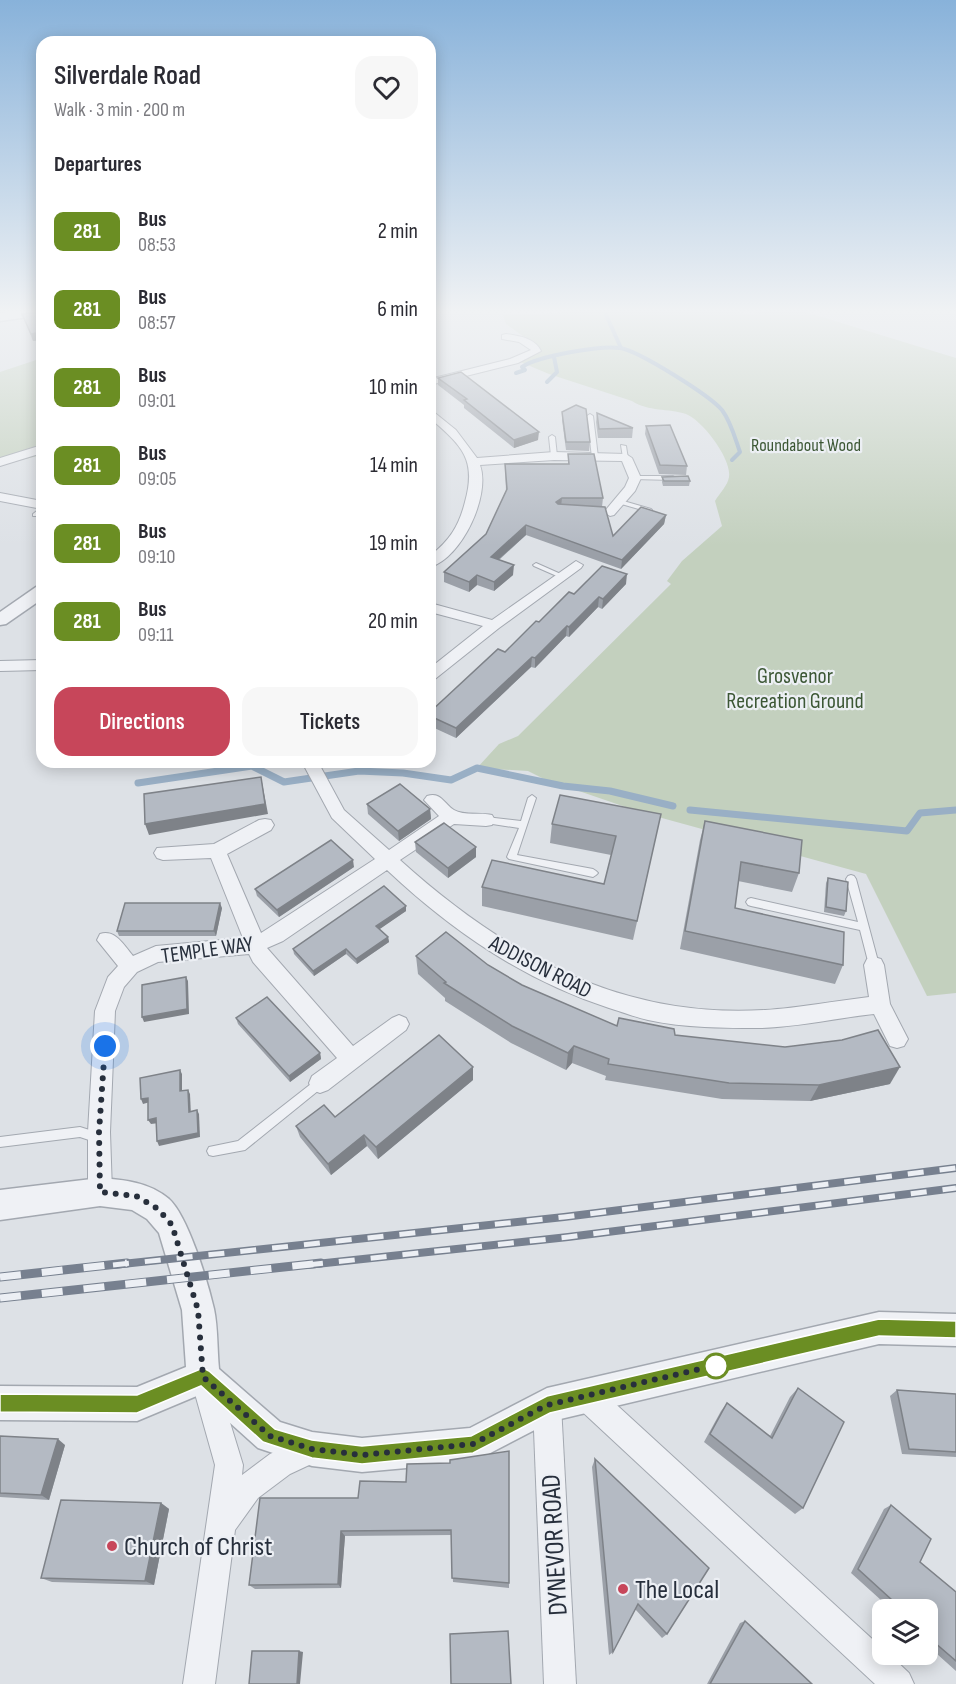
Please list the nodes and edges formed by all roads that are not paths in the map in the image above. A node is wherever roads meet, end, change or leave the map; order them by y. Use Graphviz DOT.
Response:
graph roads {
  1 [pos="590,416"];
  2 [pos="436,417"];
  3 [pos="552,437"];
  4 [pos="36,451"];
  5 [pos="554,456"];
  6 [pos="595,457"];
  7 [pos="0,462"];
  8 [pos="473,462"];
  9 [pos="634,478"];
  10 [pos="684,478"];
  11 [pos="0,497"];
  12 [pos="620,502"];
  13 [pos="36,509"];
  14 [pos="605,512"];
  15 [pos="656,512"];
  16 [pos="436,558"];
  17 [pos="536,565"];
  18 [pos="576,565"];
  19 [pos="561,576"];
  20 [pos="36,595"];
  21 [pos="436,609"];
  22 [pos="0,620"];
  23 [pos="494,625"];
  24 [pos="36,665"];
  25 [pos="0,666"];
  26 [pos="436,671"];
  27 [pos="314,768"];
  28 [pos="532,798"];
  29 [pos="433,800"];
  30 [pos="452,817"];
  31 [pos="486,820"];
  32 [pos="265,825"];
  33 [pos="524,825"];
  34 [pos="218,851"];
  35 [pos="163,853"];
  36 [pos="386,859"];
  37 [pos="593,873"];
  38 [pos="851,879"];
  39 [pos="751,902"];
  40 [pos="865,927"];
  41 [pos="106,940"];
  42 [pos="255,945"];
  43 [pos="874,965"];
  44 [pos="130,966"];
  45 [pos="880,1004"];
  46 [pos="399,1024"];
  47 [pos="897,1039"];
  48 [pos="351,1059"];
  49 [pos="320,1083"];
  50 [pos="99,1138"];
  51 [pos="0,1142"];
  52 [pos="213,1151"];
  53 [pos="100,1192"];
  54 [pos="0,1205"];
  55 [pos="956,1330"];
  56 [pos="203,1377"];
  57 [pos="586,1396"];
  58 [pos="0,1403"];
  59 [pos="547,1405"];
  60 [pos="312,1449"];
  61 [pos="221,1524"];
  62 [pos="199,1684"];
  63 [pos="560,1684"];
  64 [pos="898,1684"];
  1 -- 6 [label="lane"];
  2 -- 8 [label="street"];
  3 -- 5 [label="lane"];
  4 -- 7 [label="street"];
  5 -- 6 [label="street"];
  5 -- 8 [label="street"];
  6 -- 9 [label="street"];
  8 -- 16 [label="street"];
  9 -- 10 [label="lane"];
  9 -- 12 [label="street"];
  11 -- 13 [label="street"];
  12 -- 14 [label="street"];
  12 -- 15 [label="lane"];
  17 -- 19 [label="lane"];
  18 -- 19 [label="street"];
  19 -- 23 [label="street"];
  20 -- 22 [label="street"];
  21 -- 23 [label="street"];
  23 -- 26 [label="street"];
  24 -- 25 [label="street"];
  27 -- 36 [label="street, ADDISON ROAD"];
  28 -- 33 [label="lane"];
  29 -- 30 [label="street"];
  30 -- 31 [label="street"];
  30 -- 36 [label="street, TEMPLE WAY"];
  31 -- 33 [label="lane"];
  32 -- 34 [label="street"];
  33 -- 37 [label="lane"];
  34 -- 35 [label="street"];
  34 -- 42 [label="street"];
  36 -- 42 [label="street, TEMPLE WAY"];
  36 -- 45 [label="street, ADDISON ROAD"];
  38 -- 40 [label="lane"];
  39 -- 40 [label="lane"];
  40 -- 43 [label="lane"];
  41 -- 44 [label="street"];
  42 -- 44 [label="street, TEMPLE WAY"];
  42 -- 48 [label="street"];
  43 -- 45 [label="street"];
  44 -- 50 [label="street, TEMPLE WAY"];
  45 -- 47 [label="street"];
  46 -- 48 [label="street"];
  48 -- 49 [label="street"];
  49 -- 52 [label="lane"];
  50 -- 51 [label="lane"];
  50 -- 53 [label="street, TEMPLE WAY"];
  53 -- 54 [label="street"];
  53 -- 56 [label="street"];
  55 -- 57 [label="street"];
  56 -- 58 [label="street"];
  56 -- 60 [label="street"];
  56 -- 61 [label="street"];
  57 -- 59 [label="street"];
  57 -- 64 [label="street"];
  59 -- 60 [label="street"];
  59 -- 63 [label="street, DYNEVOR ROAD"];
  60 -- 61 [label="street"];
  61 -- 62 [label="street"];
}
